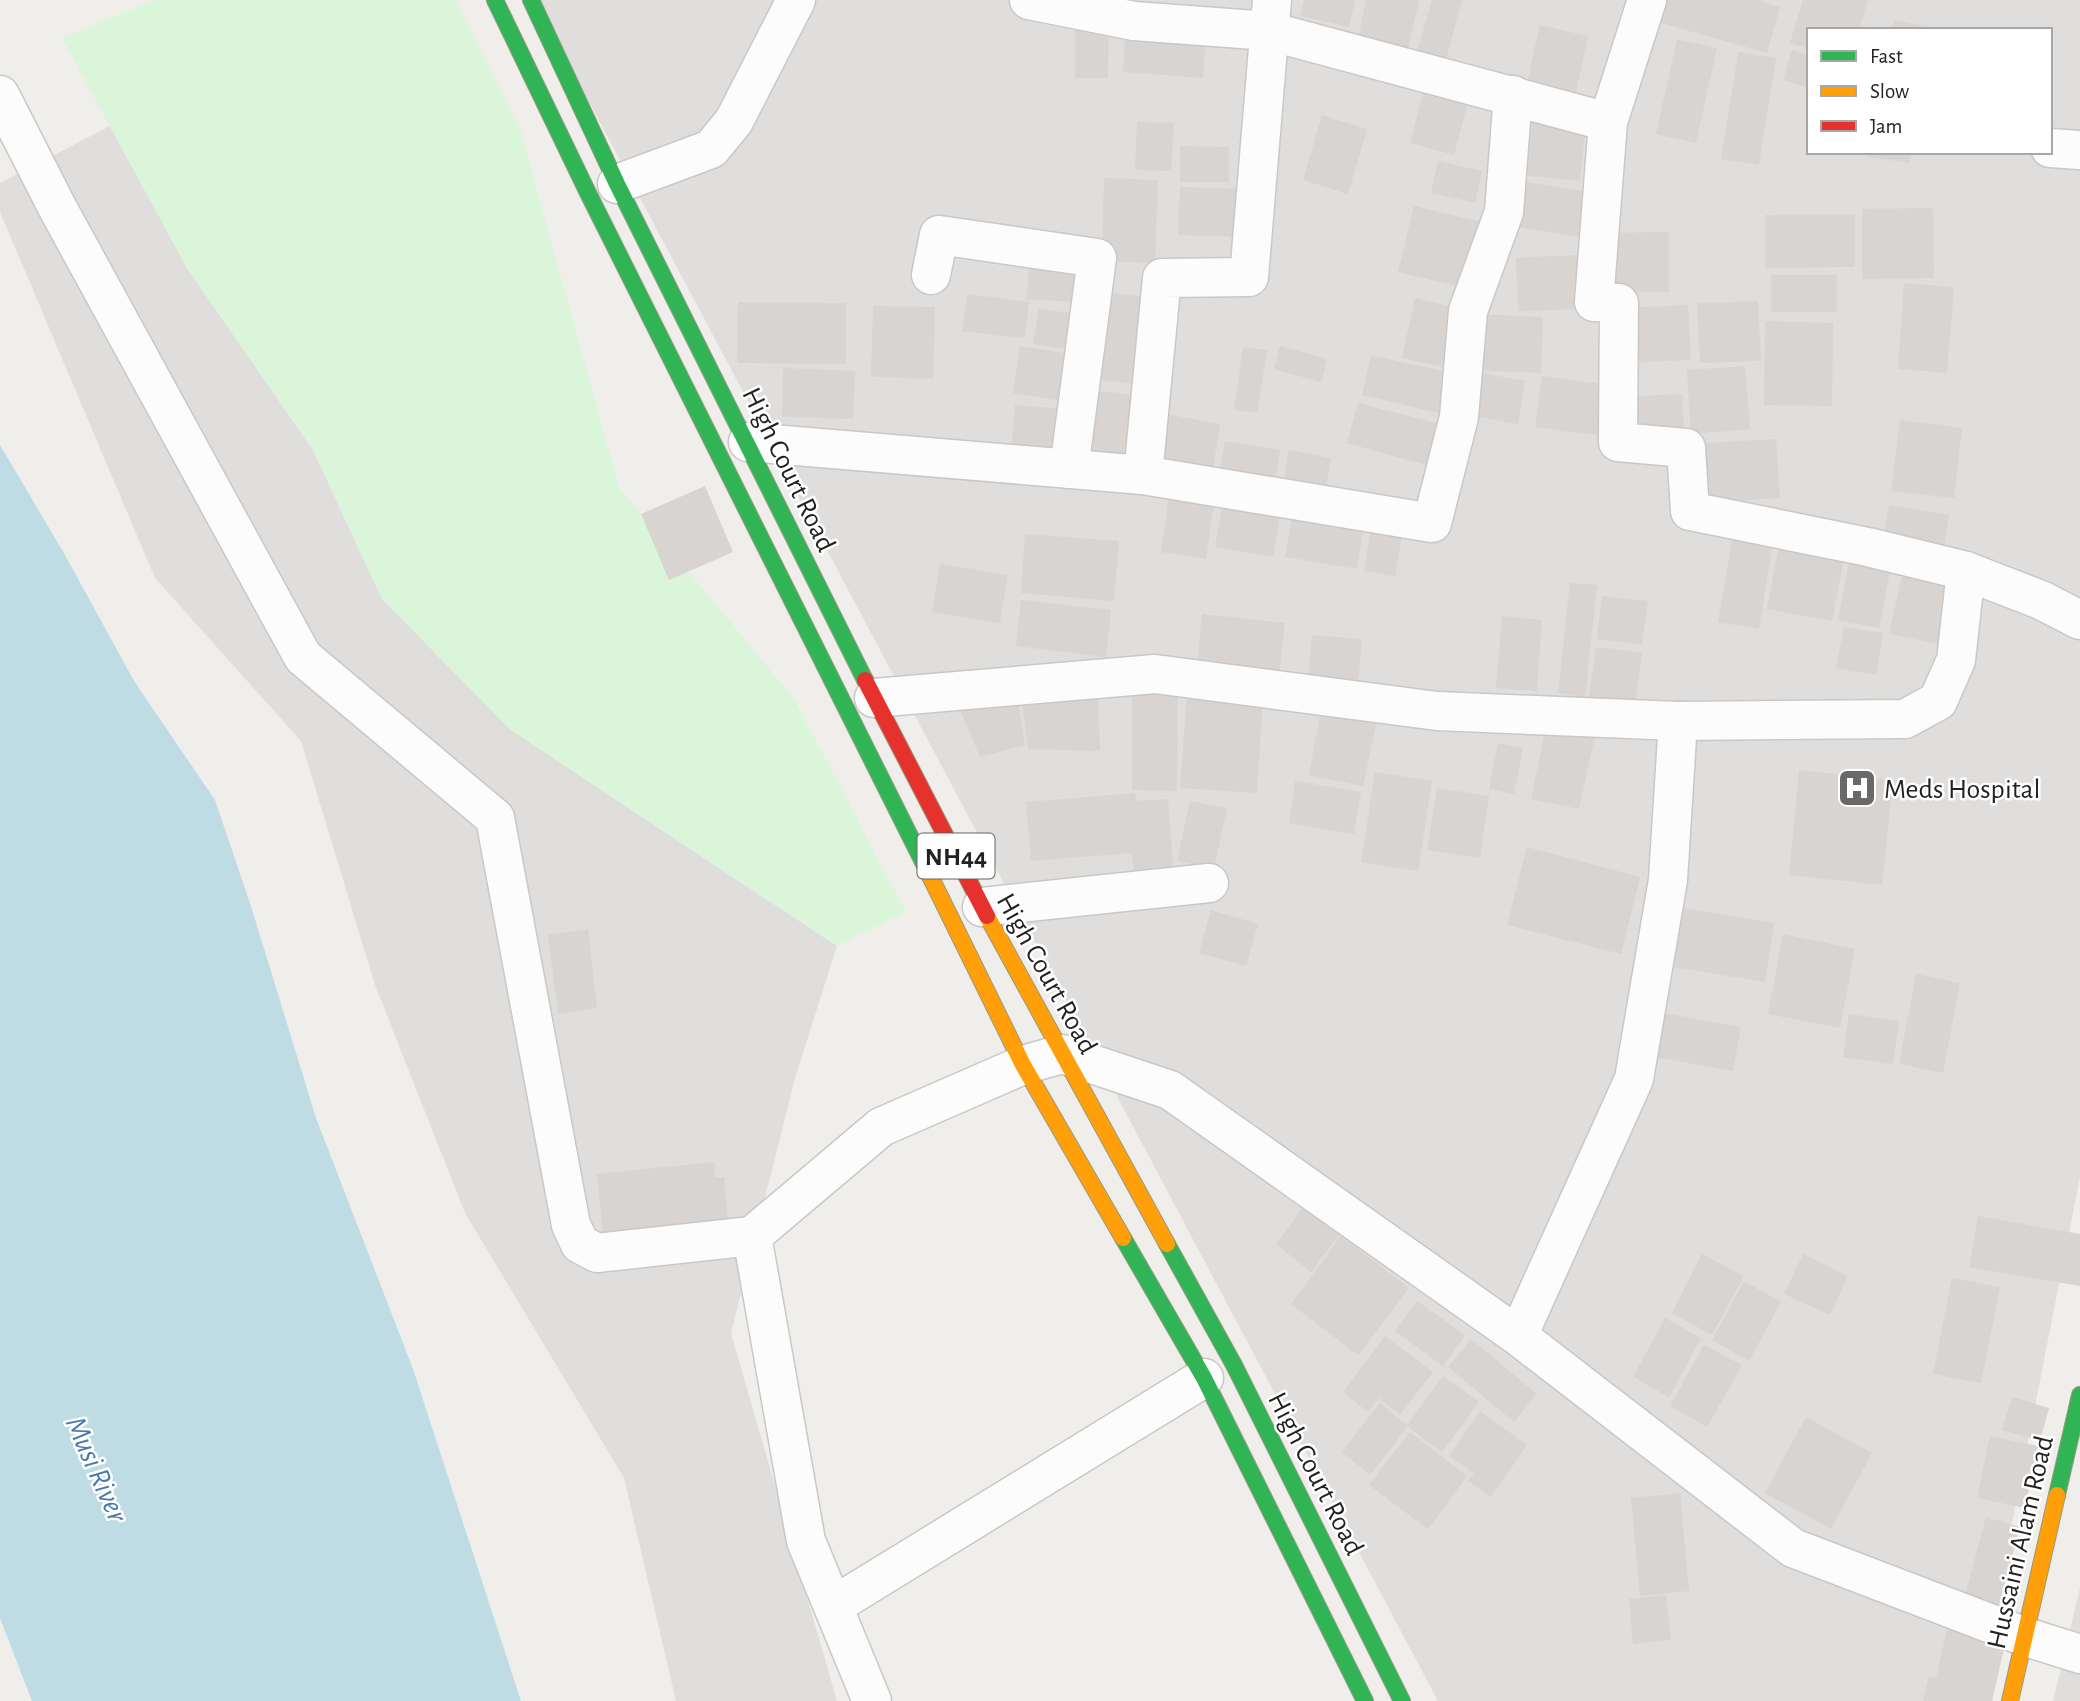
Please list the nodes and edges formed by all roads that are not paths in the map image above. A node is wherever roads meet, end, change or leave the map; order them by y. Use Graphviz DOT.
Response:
graph roads {
  1 [pos="495,0"];
  2 [pos="531,0"];
  3 [pos="796,0"];
  4 [pos="1029,0"];
  5 [pos="1647,0"];
  6 [pos="1270,15"];
  7 [pos="0,95"];
  8 [pos="1513,95"];
  9 [pos="1608,122"];
  10 [pos="2052,148"];
  11 [pos="2080,150"];
  12 [pos="617,184"];
  13 [pos="931,275"];
  14 [pos="748,442"];
  15 [pos="1069,469"];
  16 [pos="1143,475"];
  17 [pos="1966,571"];
  18 [pos="2080,620"];
  19 [pos="874,698"];
  20 [pos="1678,721"];
  21 [pos="1209,883"];
  22 [pos="982,907"];
  23 [pos="1062,1054"];
  24 [pos="1023,1065"];
  25 [pos="752,1236"];
  26 [pos="1518,1336"];
  27 [pos="1204,1378"];
  28 [pos="2080,1400"];
  29 [pos="833,1606"];
  30 [pos="2023,1636"];
  31 [pos="2080,1654"];
  32 [pos="872,1701"];
  33 [pos="1365,1701"];
  34 [pos="1402,1701"];
  35 [pos="2010,1701"];
  1 -- 24 [label="main road, High Court Road / NH44"];
  2 -- 12 [label="main road, High Court Road / NH44"];
  3 -- 12 [label="street"];
  4 -- 6 [label="street"];
  5 -- 9 [label="street"];
  6 -- 8 [label="street"];
  6 -- 16 [label="street"];
  7 -- 25 [label="street"];
  8 -- 9 [label="street"];
  8 -- 16 [label="street"];
  9 -- 17 [label="street"];
  10 -- 11 [label="street"];
  12 -- 14 [label="main road, High Court Road / NH44"];
  13 -- 15 [label="street"];
  14 -- 15 [label="street"];
  14 -- 19 [label="main road, High Court Road / NH44"];
  15 -- 16 [label="street"];
  17 -- 18 [label="street"];
  17 -- 20 [label="street"];
  19 -- 20 [label="street"];
  19 -- 22 [label="main road, High Court Road / NH44"];
  20 -- 26 [label="street"];
  21 -- 22 [label="street"];
  22 -- 23 [label="main road, High Court Road / NH44"];
  23 -- 24 [label="street"];
  23 -- 26 [label="street"];
  23 -- 34 [label="main road, High Court Road / NH44"];
  24 -- 25 [label="street"];
  24 -- 27 [label="main road, High Court Road / NH44"];
  25 -- 29 [label="street"];
  26 -- 30 [label="street"];
  27 -- 29 [label="street"];
  27 -- 33 [label="main road, High Court Road / NH44"];
  28 -- 30 [label="main road, Hussaini Alam Road"];
  29 -- 32 [label="street"];
  30 -- 31 [label="street"];
  30 -- 35 [label="main road, Hussaini Alam Road"];
}
